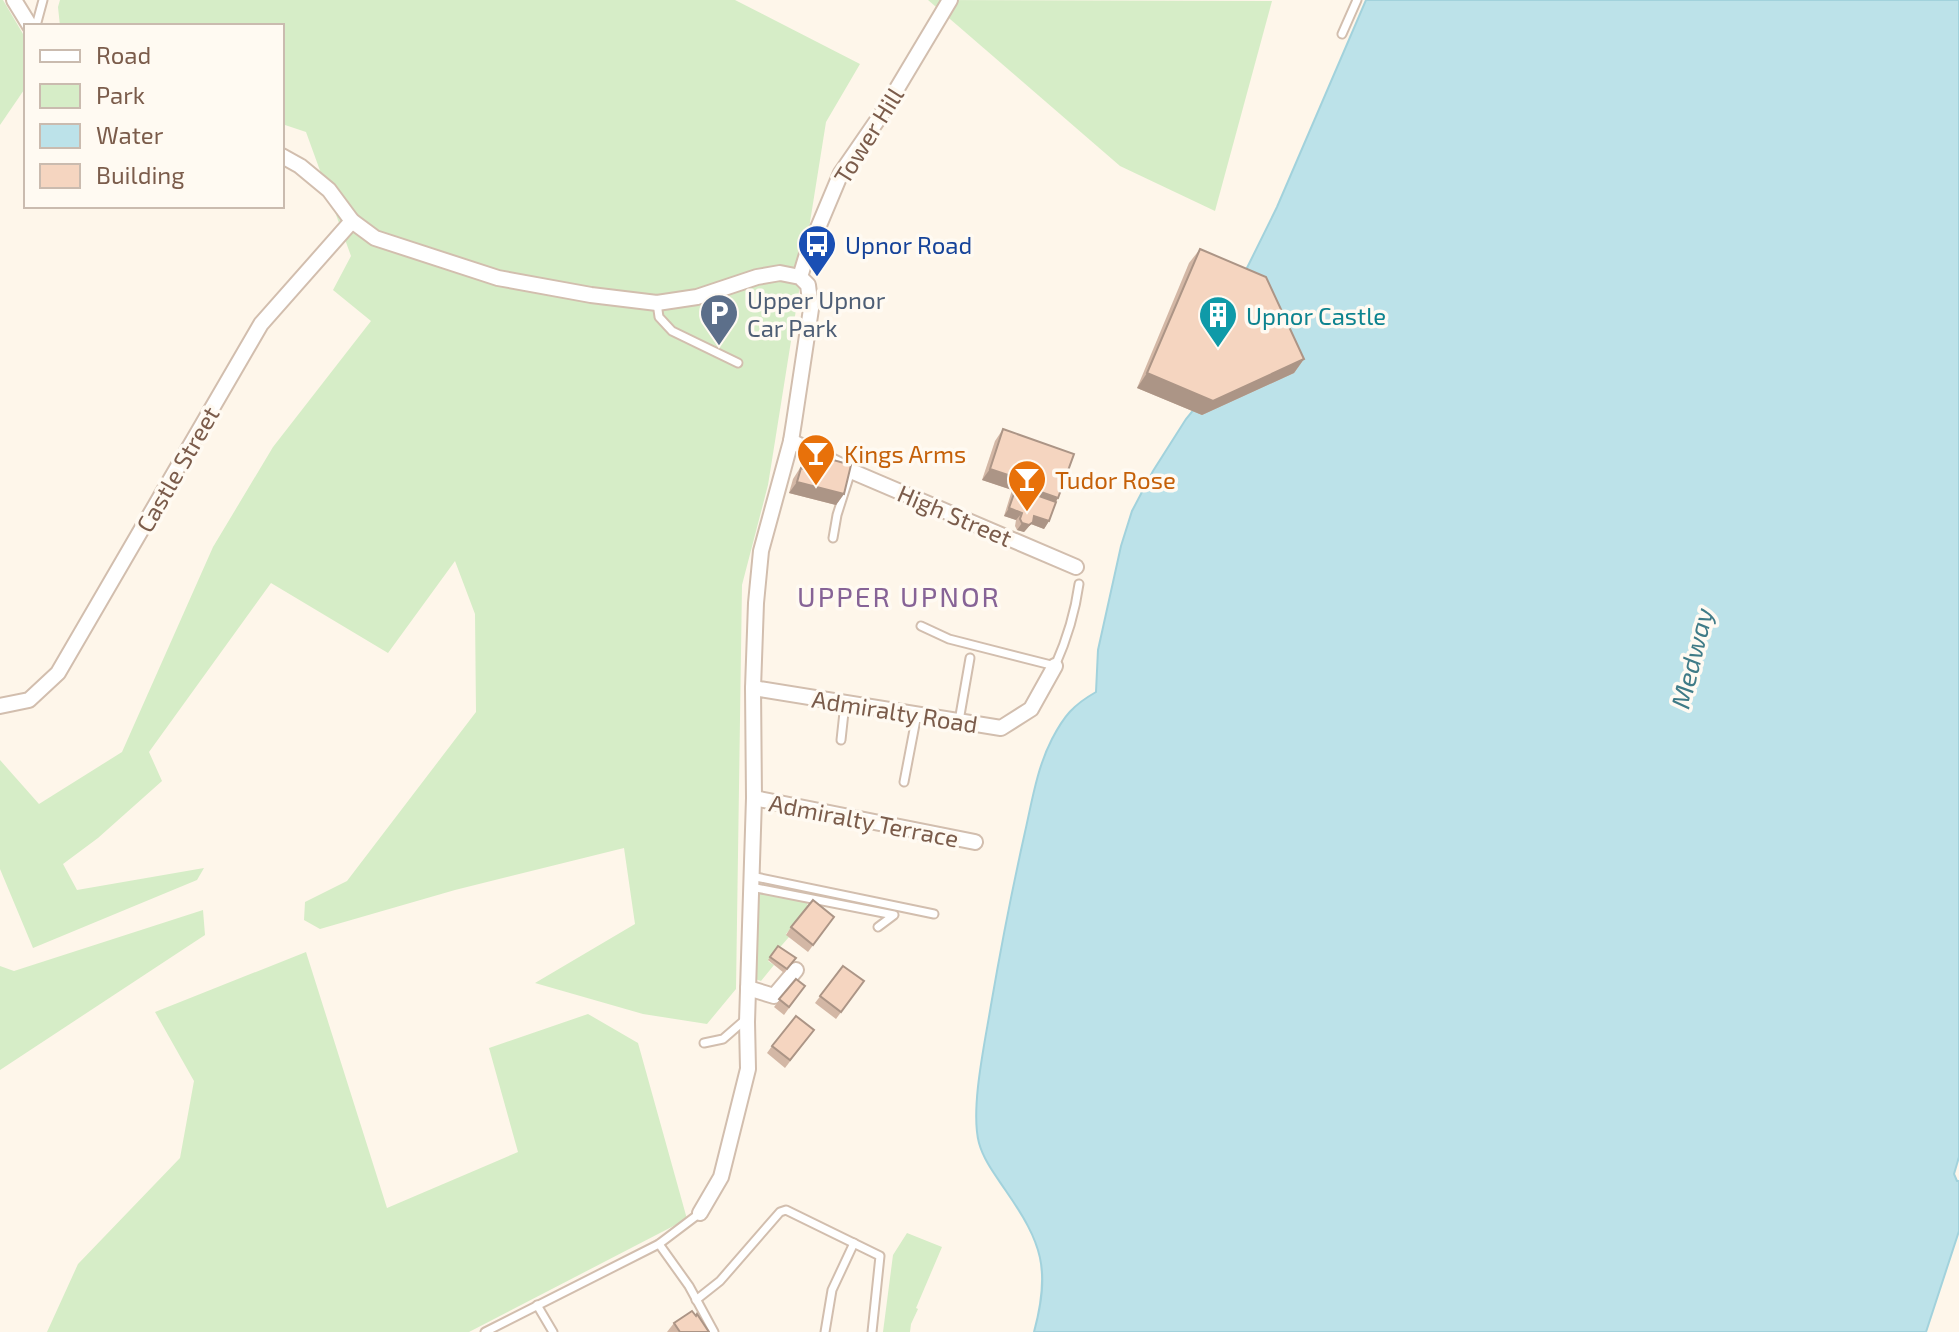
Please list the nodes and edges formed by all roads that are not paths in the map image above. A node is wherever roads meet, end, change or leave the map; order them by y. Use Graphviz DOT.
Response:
graph roads {
  1 [pos="14,0"];
  2 [pos="43,0"];
  3 [pos="950,0"];
  4 [pos="1357,0"];
  5 [pos="29,24"];
  6 [pos="37,24"];
  7 [pos="1342,34"];
  8 [pos="284,157"];
  9 [pos="352,221"];
  10 [pos="800,277"];
  11 [pos="657,303"];
  12 [pos="738,363"];
  13 [pos="791,441"];
  14 [pos="851,471"];
  15 [pos="833,538"];
  16 [pos="1076,567"];
  17 [pos="1079,584"];
  18 [pos="921,626"];
  19 [pos="970,658"];
  20 [pos="1055,666"];
  21 [pos="753,688"];
  22 [pos="845,703"];
  23 [pos="0,706"];
  24 [pos="917,714"];
  25 [pos="959,721"];
  26 [pos="841,740"];
  27 [pos="904,782"];
  28 [pos="754,798"];
  29 [pos="975,842"];
  30 [pos="751,882"];
  31 [pos="934,914"];
  32 [pos="878,927"];
  33 [pos="796,970"];
  34 [pos="748,988"];
  35 [pos="747,1018"];
  36 [pos="704,1043"];
  37 [pos="700,1213"];
  38 [pos="854,1243"];
  39 [pos="659,1244"];
  40 [pos="696,1300"];
  41 [pos="537,1305"];
  42 [pos="485,1332"];
  43 [pos="553,1332"];
  44 [pos="714,1332"];
  45 [pos="825,1332"];
  46 [pos="872,1332"];
  1 -- 5 [label="street"];
  2 -- 6 [label="lane"];
  3 -- 10 [label="street, Tower Hill"];
  4 -- 7 [label="lane"];
  8 -- 9 [label="street"];
  9 -- 11 [label="street"];
  9 -- 23 [label="street, Castle Street"];
  10 -- 11 [label="street"];
  10 -- 13 [label="street"];
  11 -- 12 [label="lane"];
  13 -- 14 [label="street, High Street"];
  13 -- 21 [label="street"];
  14 -- 15 [label="lane"];
  14 -- 16 [label="street, High Street"];
  17 -- 20 [label="lane"];
  18 -- 20 [label="lane"];
  19 -- 25 [label="lane"];
  20 -- 25 [label="street, Admiralty Road"];
  21 -- 22 [label="street, Admiralty Road"];
  21 -- 28 [label="street"];
  22 -- 24 [label="street, Admiralty Road"];
  22 -- 26 [label="lane"];
  24 -- 25 [label="street, Admiralty Road"];
  24 -- 27 [label="lane"];
  28 -- 29 [label="street, Admiralty Terrace"];
  28 -- 30 [label="street"];
  30 -- 31 [label="lane"];
  30 -- 32 [label="lane"];
  30 -- 34 [label="street"];
  33 -- 34 [label="street"];
  34 -- 35 [label="street"];
  35 -- 36 [label="lane"];
  35 -- 37 [label="street"];
  37 -- 39 [label="lane"];
  38 -- 40 [label="lane"];
  38 -- 45 [label="lane"];
  38 -- 46 [label="lane"];
  39 -- 40 [label="lane"];
  39 -- 41 [label="lane"];
  40 -- 44 [label="lane"];
  41 -- 42 [label="lane"];
  41 -- 43 [label="lane"];
}
